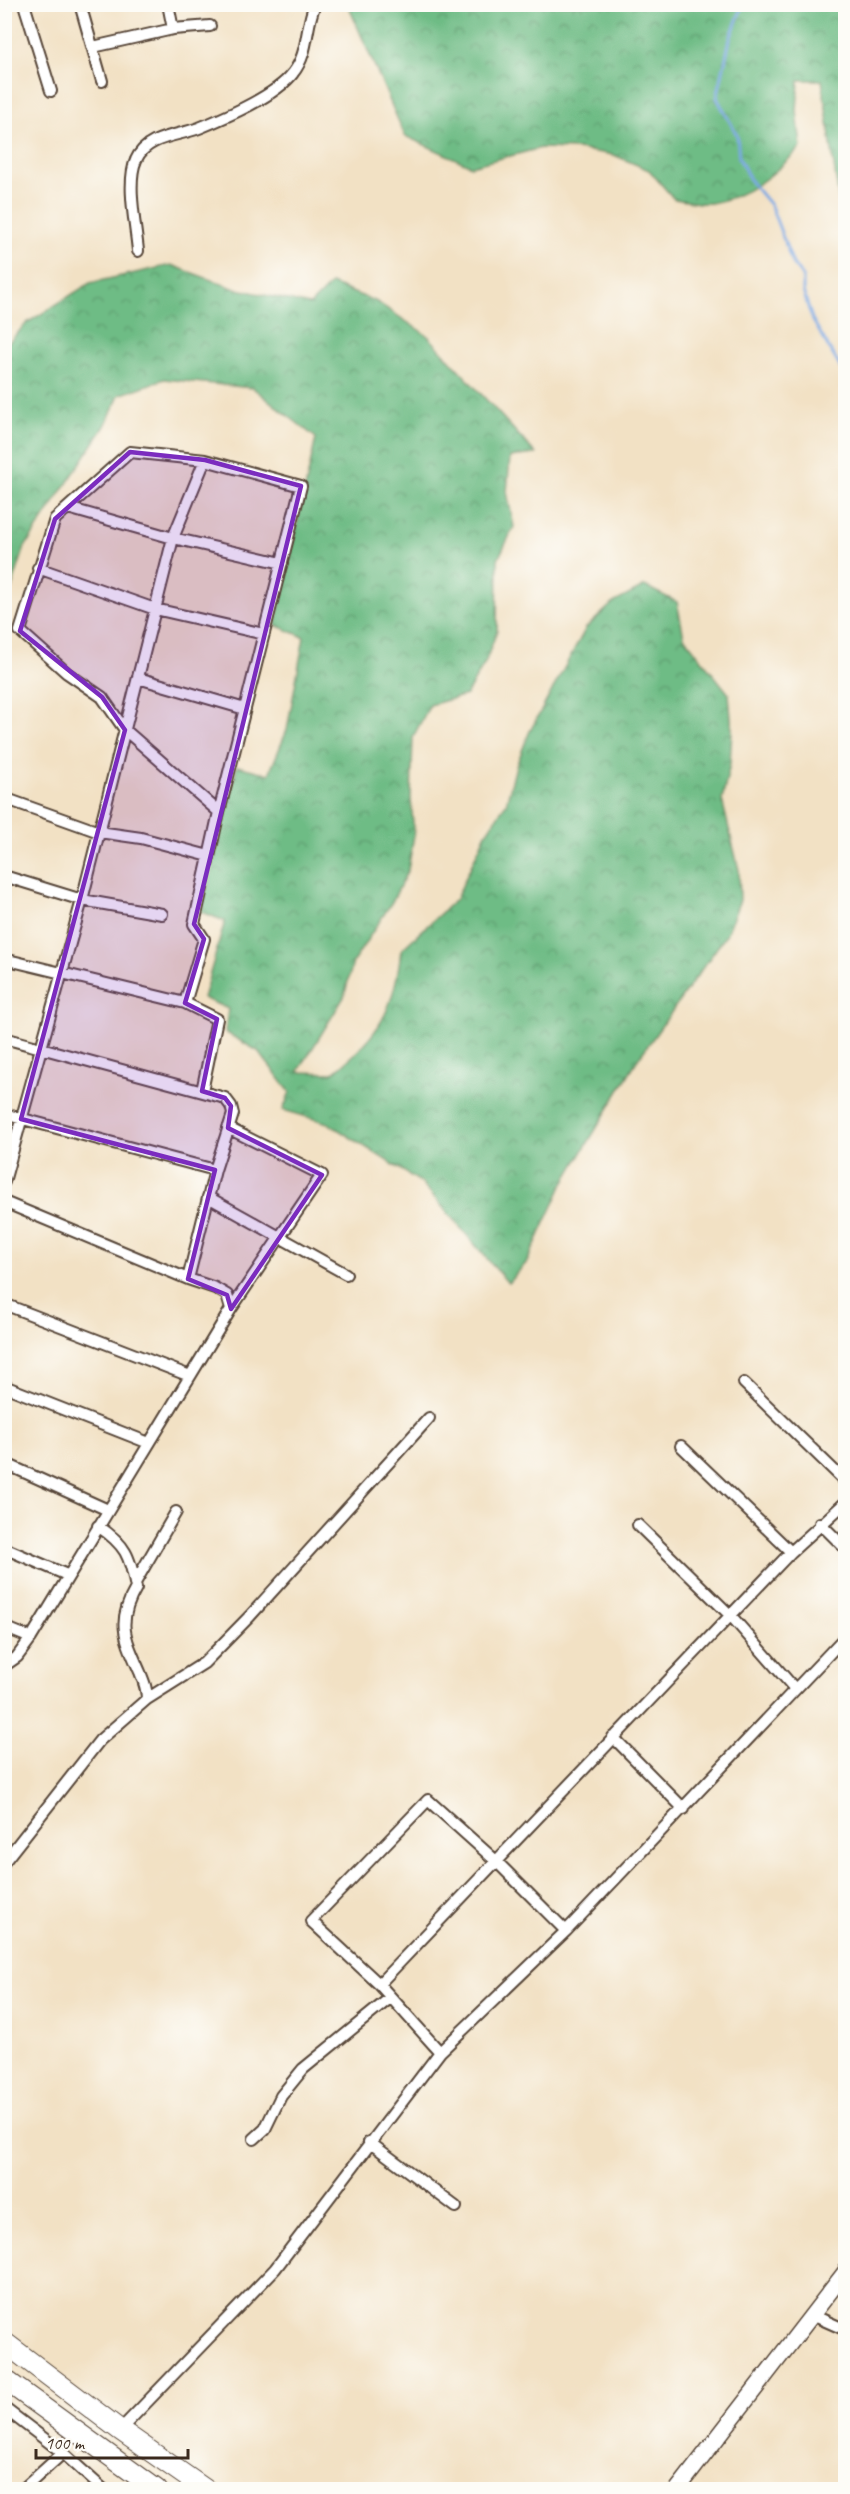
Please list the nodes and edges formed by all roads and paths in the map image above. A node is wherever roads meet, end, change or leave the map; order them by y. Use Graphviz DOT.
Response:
graph roads {
  1 [pos="24,4"];
  2 [pos="80,4"];
  3 [pos="168,4"];
  4 [pos="315,4"];
  5 [pos="210,26"];
  6 [pos="173,29"];
  7 [pos="93,47"];
  8 [pos="102,81"];
  9 [pos="51,91"];
  10 [pos="138,252"];
  11 [pos="205,460"];
  12 [pos="68,508"];
  13 [pos="173,538"];
  14 [pos="282,563"];
  15 [pos="38,568"];
  16 [pos="155,609"];
  17 [pos="264,634"];
  18 [pos="138,678"];
  19 [pos="245,709"];
  20 [pos="125,730"];
  21 [pos="4,798"];
  22 [pos="219,812"];
  23 [pos="99,832"];
  24 [pos="209,856"];
  25 [pos="4,876"];
  26 [pos="82,900"];
  27 [pos="162,914"];
  28 [pos="4,959"];
  29 [pos="61,975"];
  30 [pos="185,1003"];
  31 [pos="4,1038"];
  32 [pos="43,1048"];
  33 [pos="202,1091"];
  34 [pos="4,1114"];
  35 [pos="21,1119"];
  36 [pos="228,1128"];
  37 [pos="215,1170"];
  38 [pos="4,1182"];
  39 [pos="208,1197"];
  40 [pos="4,1202"];
  41 [pos="280,1238"];
  42 [pos="346,1274"];
  43 [pos="188,1279"];
  44 [pos="4,1304"];
  45 [pos="231,1309"];
  46 [pos="190,1376"];
  47 [pos="744,1383"];
  48 [pos="4,1386"];
  49 [pos="429,1418"];
  50 [pos="149,1443"];
  51 [pos="681,1446"];
  52 [pos="4,1463"];
  53 [pos="846,1482"];
  54 [pos="846,1502"];
  55 [pos="108,1510"];
  56 [pos="176,1512"];
  57 [pos="820,1523"];
  58 [pos="638,1525"];
  59 [pos="98,1526"];
  60 [pos="4,1548"];
  61 [pos="846,1549"];
  62 [pos="791,1552"];
  63 [pos="67,1575"];
  64 [pos="135,1583"];
  65 [pos="732,1617"];
  66 [pos="4,1627"];
  67 [pos="846,1636"];
  68 [pos="31,1638"];
  69 [pos="4,1666"];
  70 [pos="795,1689"];
  71 [pos="147,1699"];
  72 [pos="613,1737"];
  73 [pos="684,1809"];
  74 [pos="496,1861"];
  75 [pos="4,1862"];
  76 [pos="566,1931"];
  77 [pos="379,1984"];
  78 [pos="390,1998"];
  79 [pos="440,2052"];
  80 [pos="254,2139"];
  81 [pos="369,2142"];
  82 [pos="456,2207"];
  83 [pos="846,2271"];
  84 [pos="812,2315"];
  85 [pos="846,2330"];
  86 [pos="4,2342"];
  87 [pos="4,2379"];
  88 [pos="4,2408"];
  89 [pos="120,2430"];
  90 [pos="63,2453"];
  91 [pos="22,2490"];
  92 [pos="104,2490"];
  93 [pos="157,2490"];
  94 [pos="206,2490"];
  95 [pos="677,2490"];
  1 -- 9 [label="street"];
  2 -- 7 [label="street"];
  3 -- 6 [label="street"];
  4 -- 10 [label="street"];
  5 -- 6 [label="street"];
  6 -- 7 [label="street"];
  7 -- 8 [label="street"];
  11 -- 12 [label="street"];
  11 -- 13 [label="street"];
  11 -- 14 [label="street"];
  12 -- 13 [label="street"];
  12 -- 15 [label="street"];
  13 -- 14 [label="street"];
  13 -- 16 [label="street"];
  14 -- 17 [label="street"];
  15 -- 16 [label="street"];
  15 -- 20 [label="street"];
  16 -- 17 [label="street"];
  16 -- 18 [label="street"];
  17 -- 19 [label="street"];
  18 -- 19 [label="street"];
  18 -- 20 [label="street"];
  19 -- 22 [label="street"];
  20 -- 22 [label="street"];
  20 -- 23 [label="street"];
  21 -- 23 [label="street"];
  22 -- 24 [label="street"];
  23 -- 24 [label="street"];
  23 -- 26 [label="street"];
  24 -- 30 [label="street"];
  25 -- 26 [label="street"];
  26 -- 27 [label="street"];
  26 -- 29 [label="street"];
  28 -- 29 [label="street"];
  29 -- 30 [label="street"];
  29 -- 32 [label="street"];
  30 -- 33 [label="street"];
  31 -- 32 [label="street"];
  32 -- 33 [label="street"];
  32 -- 35 [label="street"];
  33 -- 36 [label="street"];
  34 -- 35 [label="street"];
  35 -- 37 [label="street"];
  35 -- 38 [label="street"];
  36 -- 37 [label="street"];
  36 -- 41 [label="street"];
  37 -- 39 [label="street"];
  39 -- 41 [label="street"];
  39 -- 43 [label="street"];
  40 -- 43 [label="street"];
  41 -- 42 [label="street"];
  41 -- 45 [label="street"];
  43 -- 45 [label="street"];
  44 -- 46 [label="street"];
  45 -- 46 [label="street"];
  46 -- 50 [label="street"];
  47 -- 53 [label="street"];
  48 -- 50 [label="street"];
  49 -- 71 [label="street"];
  50 -- 55 [label="street"];
  51 -- 62 [label="street"];
  52 -- 55 [label="street"];
  54 -- 57 [label="street"];
  55 -- 59 [label="street"];
  56 -- 64 [label="street"];
  57 -- 61 [label="street"];
  57 -- 62 [label="street"];
  58 -- 65 [label="street"];
  59 -- 63 [label="street"];
  59 -- 64 [label="street"];
  60 -- 63 [label="street"];
  62 -- 65 [label="street"];
  63 -- 68 [label="street"];
  64 -- 71 [label="street"];
  65 -- 70 [label="street"];
  65 -- 72 [label="street"];
  66 -- 68 [label="street"];
  67 -- 70 [label="street"];
  68 -- 69 [label="street"];
  70 -- 73 [label="street"];
  71 -- 75 [label="street"];
  72 -- 73 [label="street"];
  72 -- 74 [label="street"];
  73 -- 76 [label="street"];
  74 -- 76 [label="street"];
  74 -- 77 [label="street"];
  74 -- 77 [label="street"];
  76 -- 79 [label="street"];
  77 -- 78 [label="street"];
  78 -- 79 [label="street"];
  78 -- 80 [label="street"];
  79 -- 81 [label="street"];
  81 -- 82 [label="street"];
  81 -- 89 [label="street"];
  83 -- 84 [label="street"];
  84 -- 85 [label="street"];
  84 -- 95 [label="street"];
  86 -- 89 [label="highway"];
  87 -- 93 [label="highway"];
  88 -- 90 [label="street"];
  89 -- 94 [label="highway"];
  90 -- 91 [label="street"];
  90 -- 92 [label="street"];
}
